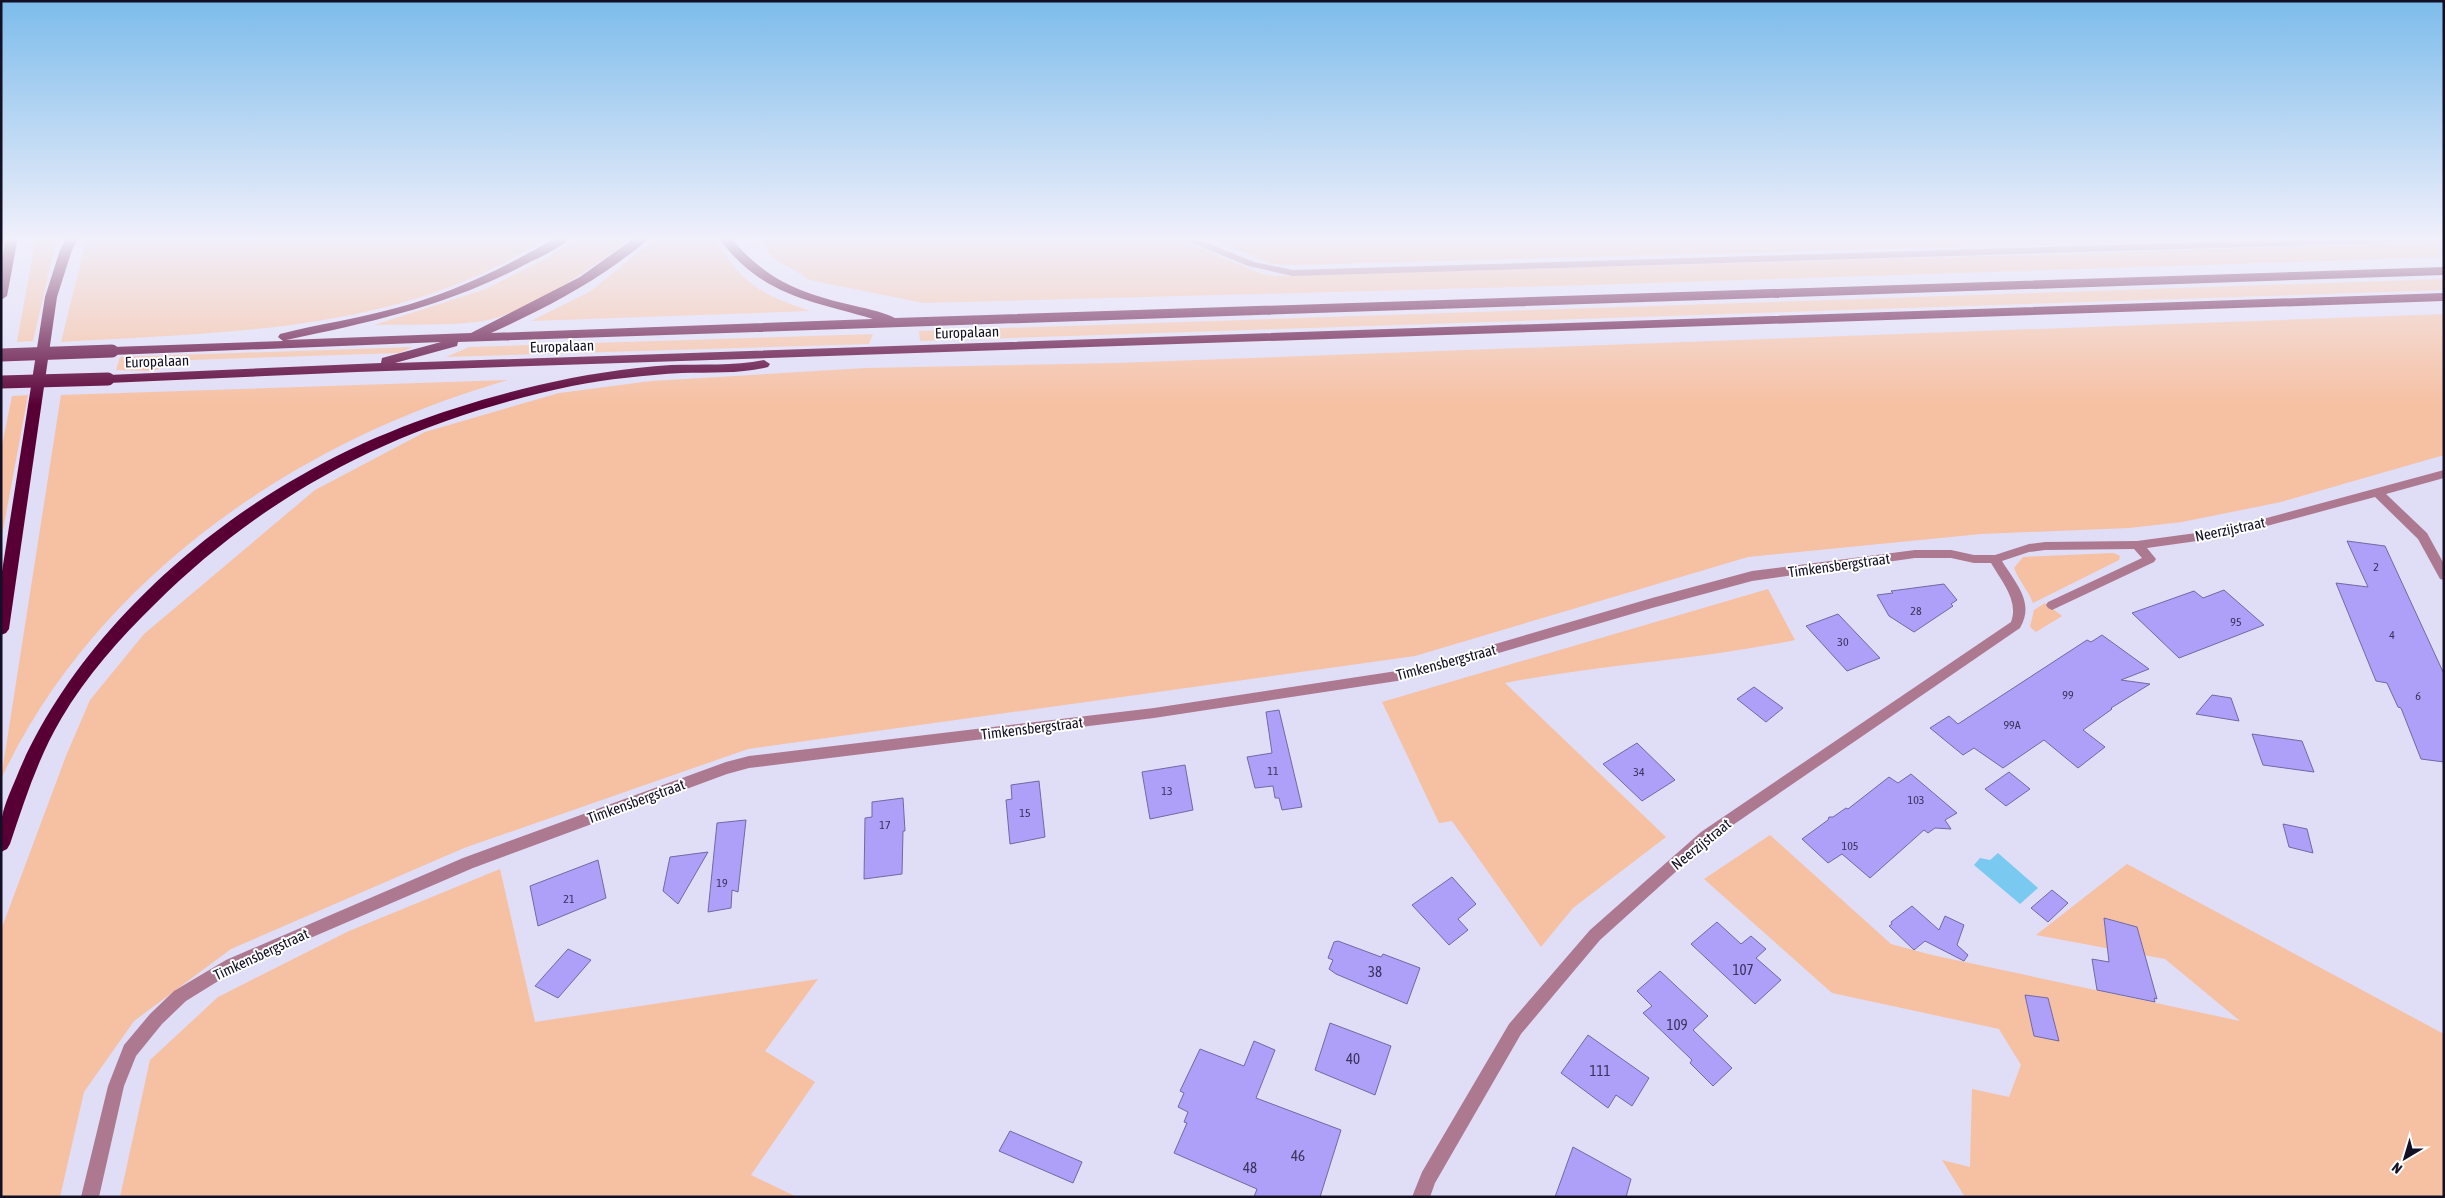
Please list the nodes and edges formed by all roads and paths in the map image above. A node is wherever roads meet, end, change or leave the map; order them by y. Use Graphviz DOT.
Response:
graph roads {
  1 [pos="53,293"];
  2 [pos="451,293"];
  3 [pos="563,293"];
  4 [pos="794,293"];
  5 [pos="1806,293"];
  6 [pos="2444,297"];
  7 [pos="901,324"];
  8 [pos="468,337"];
  9 [pos="246,346"];
  10 [pos="820,354"];
  11 [pos="1,355"];
  12 [pos="357,368"];
  13 [pos="1,382"];
  14 [pos="2444,474"];
  15 [pos="2376,492"];
  16 [pos="2137,545"];
  17 [pos="1995,560"];
  18 [pos="2444,576"];
  19 [pos="2052,605"];
  20 [pos="1,629"];
  21 [pos="1,844"];
  22 [pos="90,1197"];
  23 [pos="1421,1197"];
  1 -- 20 [label="highway"];
  2 -- 9 [label="highway"];
  3 -- 8 [label="highway"];
  4 -- 7 [label="highway"];
  5 -- 7 [label="highway, Europalaan"];
  6 -- 10 [label="highway, Europalaan"];
  7 -- 8 [label="highway, Europalaan"];
  8 -- 9 [label="highway, Europalaan"];
  8 -- 12 [label="highway"];
  9 -- 11 [label="highway, Europalaan, bridge"];
  10 -- 12 [label="highway, Europalaan"];
  10 -- 21 [label="highway"];
  12 -- 13 [label="highway, Europalaan, bridge"];
  14 -- 15 [label="street, Neerzijstraat"];
  15 -- 16 [label="street, Neerzijstraat"];
  15 -- 18 [label="street"];
  16 -- 17 [label="street, Timkensbergstraat"];
  16 -- 19 [label="street"];
  17 -- 22 [label="street, Timkensbergstraat"];
  17 -- 23 [label="street, Neerzijstraat"];
}
